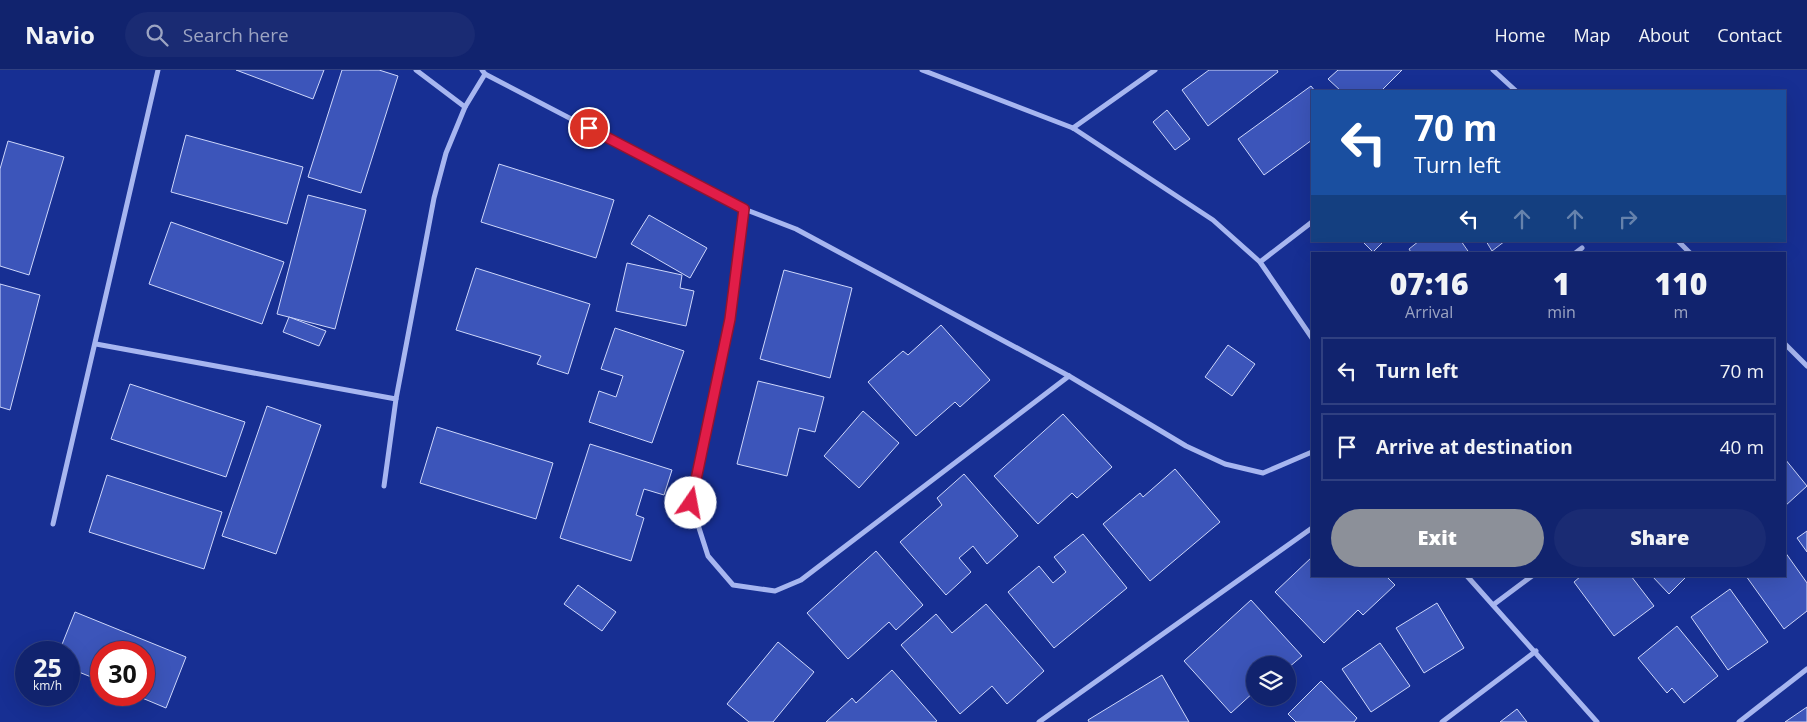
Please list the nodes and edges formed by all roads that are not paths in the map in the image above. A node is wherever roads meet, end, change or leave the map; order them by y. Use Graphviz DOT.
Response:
graph roads {
  1 [pos="158,70"];
  2 [pos="416,70"];
  3 [pos="922,70"];
  4 [pos="1155,70"];
  5 [pos="1493,70"];
  6 [pos="484,72"];
  7 [pos="1515,90"];
  8 [pos="465,107"];
  9 [pos="1073,128"];
  10 [pos="744,209"];
  11 [pos="1311,223"];
  12 [pos="1679,242"];
  13 [pos="1582,248"];
  14 [pos="1577,252"];
  15 [pos="1689,252"];
  16 [pos="1260,262"];
  17 [pos="1311,337"];
  18 [pos="96,344"];
  19 [pos="1786,345"];
  20 [pos="1807,366"];
  21 [pos="1069,376"];
  22 [pos="396,399"];
  23 [pos="1311,452"];
  24 [pos="384,486"];
  25 [pos="53,524"];
  26 [pos="1311,529"];
  27 [pos="1468,577"];
  28 [pos="1531,577"];
  29 [pos="1493,606"];
  30 [pos="1536,651"];
  31 [pos="1807,668"];
  32 [pos="1039,722"];
  33 [pos="1442,722"];
  34 [pos="1598,722"];
  35 [pos="1739,722"];
  1 -- 18 [label="street"];
  2 -- 8 [label="street"];
  3 -- 9 [label="street"];
  4 -- 9 [label="street"];
  5 -- 7 [label="street"];
  6 -- 8 [label="street"];
  6 -- 10 [label="street"];
  8 -- 22 [label="street"];
  9 -- 16 [label="street"];
  10 -- 21 [label="street"];
  10 -- 21 [label="street"];
  11 -- 16 [label="street"];
  12 -- 15 [label="street"];
  13 -- 14 [label="street"];
  16 -- 17 [label="street"];
  18 -- 22 [label="street"];
  18 -- 25 [label="street"];
  19 -- 20 [label="street"];
  21 -- 23 [label="street"];
  22 -- 24 [label="street"];
  26 -- 32 [label="street"];
  27 -- 29 [label="street"];
  28 -- 29 [label="street"];
  29 -- 30 [label="street"];
  30 -- 33 [label="street"];
  30 -- 34 [label="street"];
  31 -- 35 [label="street"];
}
